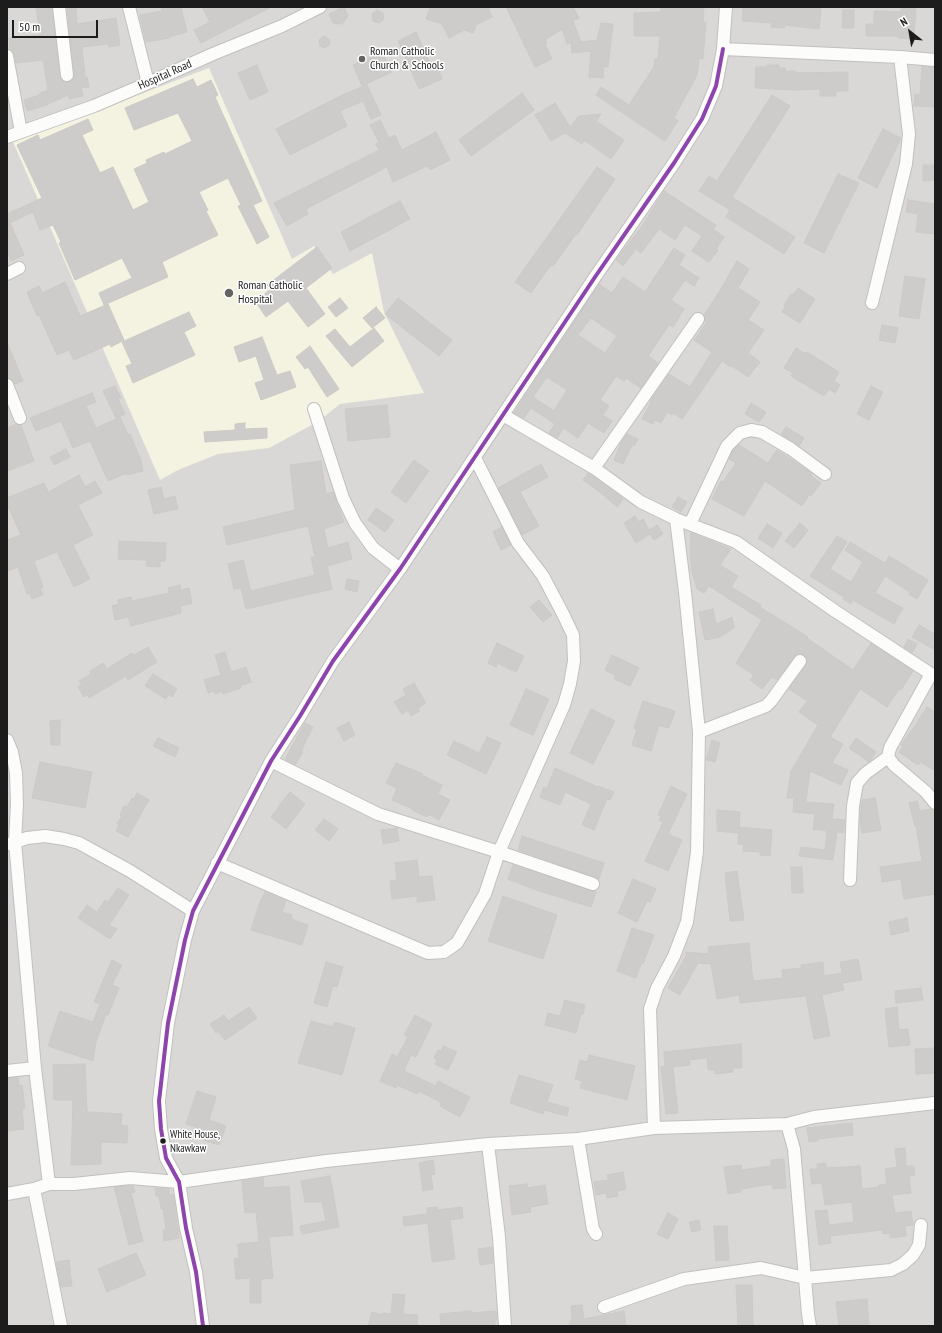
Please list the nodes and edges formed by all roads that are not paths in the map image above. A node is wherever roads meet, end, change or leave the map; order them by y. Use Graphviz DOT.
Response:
graph roads {
  1 [pos="59,7"];
  2 [pos="129,7"];
  3 [pos="320,7"];
  4 [pos="726,7"];
  5 [pos="723,49"];
  6 [pos="7,56"];
  7 [pos="900,57"];
  8 [pos="935,60"];
  9 [pos="67,75"];
  10 [pos="148,83"];
  11 [pos="21,132"];
  12 [pos="7,137"];
  13 [pos="19,268"];
  14 [pos="7,274"];
  15 [pos="872,303"];
  16 [pos="698,319"];
  17 [pos="7,385"];
  18 [pos="314,409"];
  19 [pos="503,415"];
  20 [pos="20,418"];
  21 [pos="475,458"];
  22 [pos="594,468"];
  23 [pos="825,474"];
  24 [pos="676,519"];
  25 [pos="690,524"];
  26 [pos="400,570"];
  27 [pos="800,661"];
  28 [pos="933,675"];
  29 [pos="699,732"];
  30 [pos="7,740"];
  31 [pos="888,757"];
  32 [pos="271,761"];
  33 [pos="935,803"];
  34 [pos="11,843"];
  35 [pos="499,852"];
  36 [pos="217,863"];
  37 [pos="850,880"];
  38 [pos="593,884"];
  39 [pos="193,911"];
  40 [pos="35,1068"];
  41 [pos="7,1071"];
  42 [pos="935,1103"];
  43 [pos="787,1124"];
  44 [pos="654,1128"];
  45 [pos="578,1139"];
  46 [pos="488,1144"];
  47 [pos="179,1182"];
  48 [pos="49,1184"];
  49 [pos="34,1189"];
  50 [pos="7,1194"];
  51 [pos="921,1225"];
  52 [pos="596,1234"];
  53 [pos="805,1278"];
  54 [pos="604,1307"];
  55 [pos="61,1326"];
  56 [pos="203,1326"];
  57 [pos="505,1326"];
  58 [pos="810,1326"];
  1 -- 9 [label="street"];
  2 -- 10 [label="street"];
  3 -- 10 [label="street, Hospital Road"];
  4 -- 5 [label="street"];
  5 -- 7 [label="street"];
  5 -- 19 [label="street"];
  6 -- 11 [label="street"];
  7 -- 8 [label="street"];
  7 -- 15 [label="street"];
  10 -- 11 [label="street, Hospital Road"];
  11 -- 12 [label="street, Hospital Road"];
  13 -- 14 [label="street"];
  16 -- 22 [label="street"];
  17 -- 20 [label="street"];
  18 -- 26 [label="street"];
  19 -- 21 [label="street"];
  19 -- 22 [label="street"];
  21 -- 26 [label="street"];
  21 -- 35 [label="street"];
  22 -- 24 [label="street"];
  23 -- 25 [label="street"];
  24 -- 25 [label="street"];
  24 -- 29 [label="street"];
  25 -- 28 [label="street"];
  26 -- 32 [label="street"];
  27 -- 29 [label="street"];
  28 -- 31 [label="street"];
  29 -- 44 [label="street"];
  30 -- 34 [label="street"];
  31 -- 33 [label="street"];
  31 -- 37 [label="street"];
  32 -- 35 [label="street"];
  32 -- 36 [label="street"];
  34 -- 39 [label="street"];
  34 -- 40 [label="street"];
  35 -- 36 [label="street"];
  35 -- 38 [label="street"];
  36 -- 39 [label="street"];
  39 -- 47 [label="street"];
  40 -- 41 [label="street"];
  40 -- 48 [label="street"];
  42 -- 43 [label="street"];
  43 -- 44 [label="street"];
  43 -- 53 [label="street"];
  44 -- 45 [label="street"];
  45 -- 46 [label="street"];
  45 -- 52 [label="street"];
  46 -- 47 [label="street"];
  46 -- 57 [label="street"];
  47 -- 48 [label="street"];
  47 -- 56 [label="street"];
  48 -- 49 [label="street"];
  49 -- 50 [label="street"];
  49 -- 55 [label="street"];
  51 -- 53 [label="street"];
  53 -- 54 [label="street"];
  53 -- 58 [label="street"];
}
